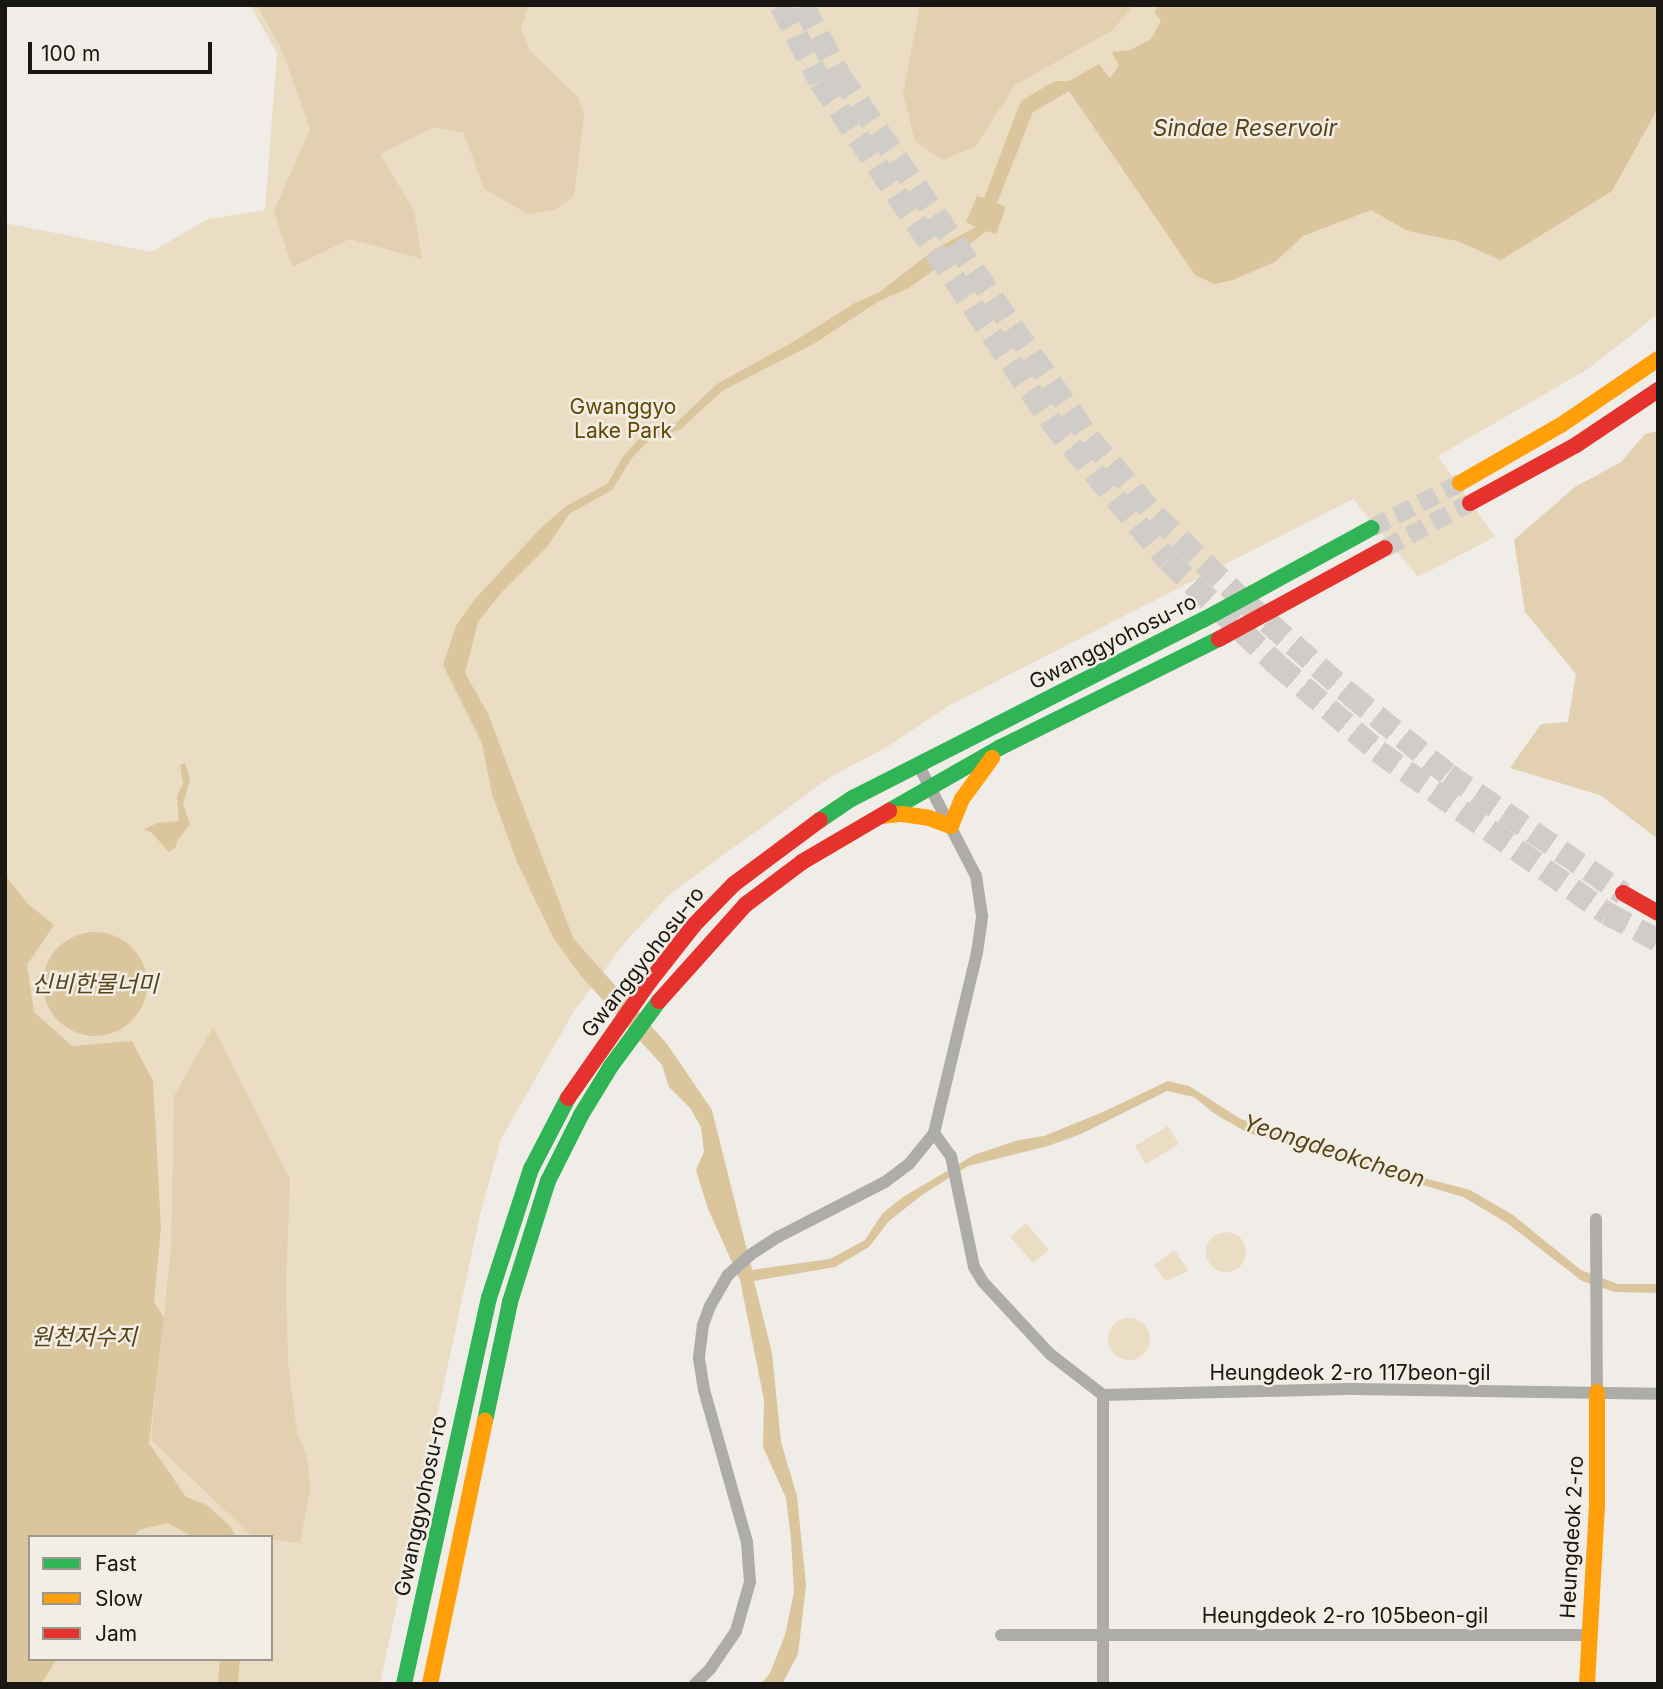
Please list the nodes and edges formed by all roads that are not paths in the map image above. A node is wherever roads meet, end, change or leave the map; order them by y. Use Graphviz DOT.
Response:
graph roads {
  1 [pos="1658,359"];
  2 [pos="1658,390"];
  3 [pos="1460,483"];
  4 [pos="1470,503"];
  5 [pos="1372,528"];
  6 [pos="1384,548"];
  7 [pos="999,748"];
  8 [pos="918,764"];
  9 [pos="930,787"];
  10 [pos="875,817"];
  11 [pos="951,826"];
  12 [pos="1623,893"];
  13 [pos="1658,913"];
  14 [pos="934,1133"];
  15 [pos="1597,1219"];
  16 [pos="1597,1392"];
  17 [pos="1658,1394"];
  18 [pos="1103,1395"];
  19 [pos="1001,1635"];
  20 [pos="1102,1635"];
  21 [pos="1588,1635"];
  22 [pos="404,1684"];
  23 [pos="430,1684"];
  24 [pos="695,1684"];
  25 [pos="1103,1684"];
  26 [pos="1587,1684"];
  1 -- 3 [label="main road"];
  2 -- 4 [label="main road"];
  5 -- 8 [label="main road, Gwanggyohosu-ro"];
  6 -- 7 [label="main road, Gwanggyohosu-ro"];
  7 -- 9 [label="main road, Gwanggyohosu-ro"];
  7 -- 11 [label="main road"];
  8 -- 9 [label="street"];
  8 -- 22 [label="main road, Gwanggyohosu-ro"];
  9 -- 10 [label="main road, Gwanggyohosu-ro"];
  9 -- 11 [label="street"];
  10 -- 11 [label="main road"];
  10 -- 23 [label="main road, Gwanggyohosu-ro"];
  11 -- 14 [label="street"];
  12 -- 13 [label="main road"];
  14 -- 18 [label="street"];
  14 -- 24 [label="street"];
  15 -- 16 [label="street"];
  16 -- 17 [label="street, Heungdeok 2-ro 117beon-gil"];
  16 -- 18 [label="street, Heungdeok 2-ro 117beon-gil"];
  16 -- 21 [label="main road, Heungdeok 2-ro"];
  18 -- 20 [label="street"];
  19 -- 20 [label="street, Heungdeok 2-ro 105beon-gil"];
  20 -- 21 [label="street, Heungdeok 2-ro 105beon-gil"];
  20 -- 25 [label="street"];
  21 -- 26 [label="main road, Heungdeok 2-ro"];
}
